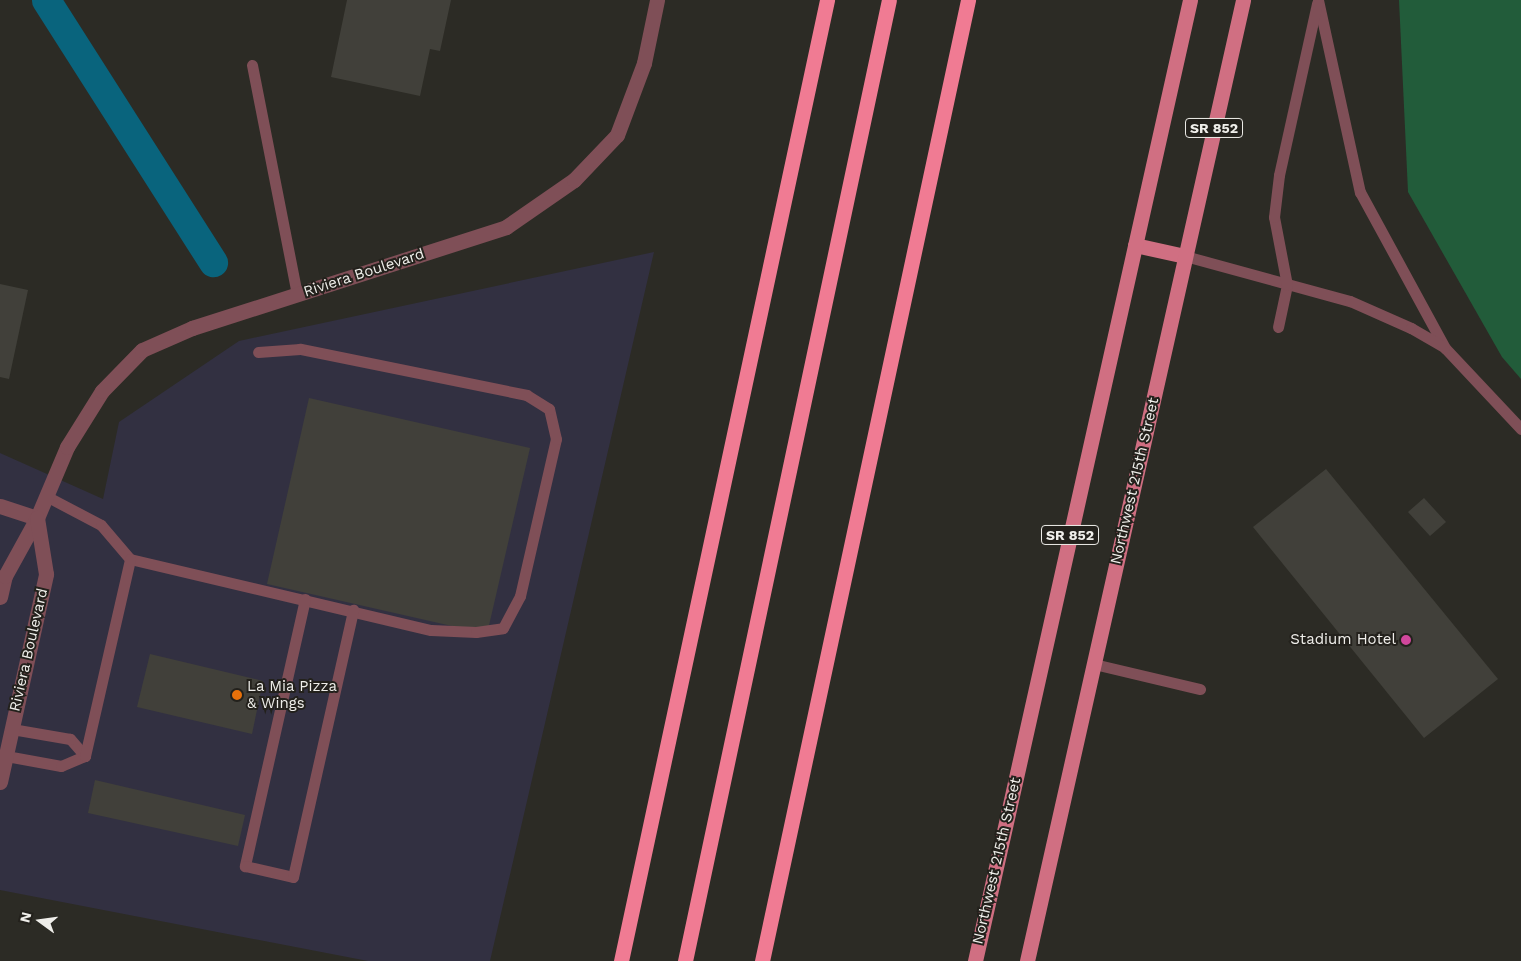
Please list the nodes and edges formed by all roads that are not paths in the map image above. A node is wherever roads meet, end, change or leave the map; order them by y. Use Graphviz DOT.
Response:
graph roads {
  1 [pos="657,0"];
  2 [pos="827,0"];
  3 [pos="889,0"];
  4 [pos="968,0"];
  5 [pos="1190,0"];
  6 [pos="1243,0"];
  7 [pos="1318,0"];
  8 [pos="252,65"];
  9 [pos="1135,245"];
  10 [pos="1185,256"];
  11 [pos="1287,285"];
  12 [pos="297,294"];
  13 [pos="1278,327"];
  14 [pos="1445,348"];
  15 [pos="258,352"];
  16 [pos="1521,429"];
  17 [pos="46,496"];
  18 [pos="0,506"];
  19 [pos="37,518"];
  20 [pos="130,559"];
  21 [pos="0,597"];
  22 [pos="305,599"];
  23 [pos="353,610"];
  24 [pos="1094,664"];
  25 [pos="1200,689"];
  26 [pos="12,729"];
  27 [pos="6,756"];
  28 [pos="85,756"];
  29 [pos="0,782"];
  30 [pos="621,961"];
  31 [pos="685,961"];
  32 [pos="762,961"];
  33 [pos="974,961"];
  34 [pos="1027,961"];
  1 -- 12 [label="street, Riviera Boulevard"];
  2 -- 30 [label="highway"];
  3 -- 31 [label="highway"];
  4 -- 32 [label="highway"];
  5 -- 9 [label="main road, Northwest 215th Street / SR 852"];
  6 -- 10 [label="main road, Northwest 215th Street / SR 852"];
  7 -- 11 [label="lane"];
  7 -- 14 [label="lane"];
  8 -- 12 [label="lane"];
  9 -- 10 [label="main road"];
  9 -- 33 [label="main road, Northwest 215th Street / SR 852"];
  10 -- 11 [label="lane"];
  10 -- 24 [label="main road, Northwest 215th Street / SR 852"];
  11 -- 13 [label="lane"];
  11 -- 14 [label="lane"];
  12 -- 17 [label="street, Riviera Boulevard"];
  14 -- 16 [label="lane"];
  15 -- 23 [label="lane"];
  17 -- 19 [label="street, Riviera Boulevard"];
  17 -- 20 [label="lane"];
  18 -- 19 [label="street"];
  19 -- 21 [label="street, Riviera Boulevard"];
  19 -- 26 [label="street, Riviera Boulevard"];
  20 -- 22 [label="lane"];
  20 -- 28 [label="lane"];
  22 -- 23 [label="lane"];
  22 -- 23 [label="lane"];
  24 -- 25 [label="lane"];
  24 -- 34 [label="main road, Northwest 215th Street / SR 852"];
  26 -- 27 [label="street, Riviera Boulevard"];
  26 -- 28 [label="lane"];
  27 -- 28 [label="lane"];
  27 -- 29 [label="street, Riviera Boulevard"];
}
